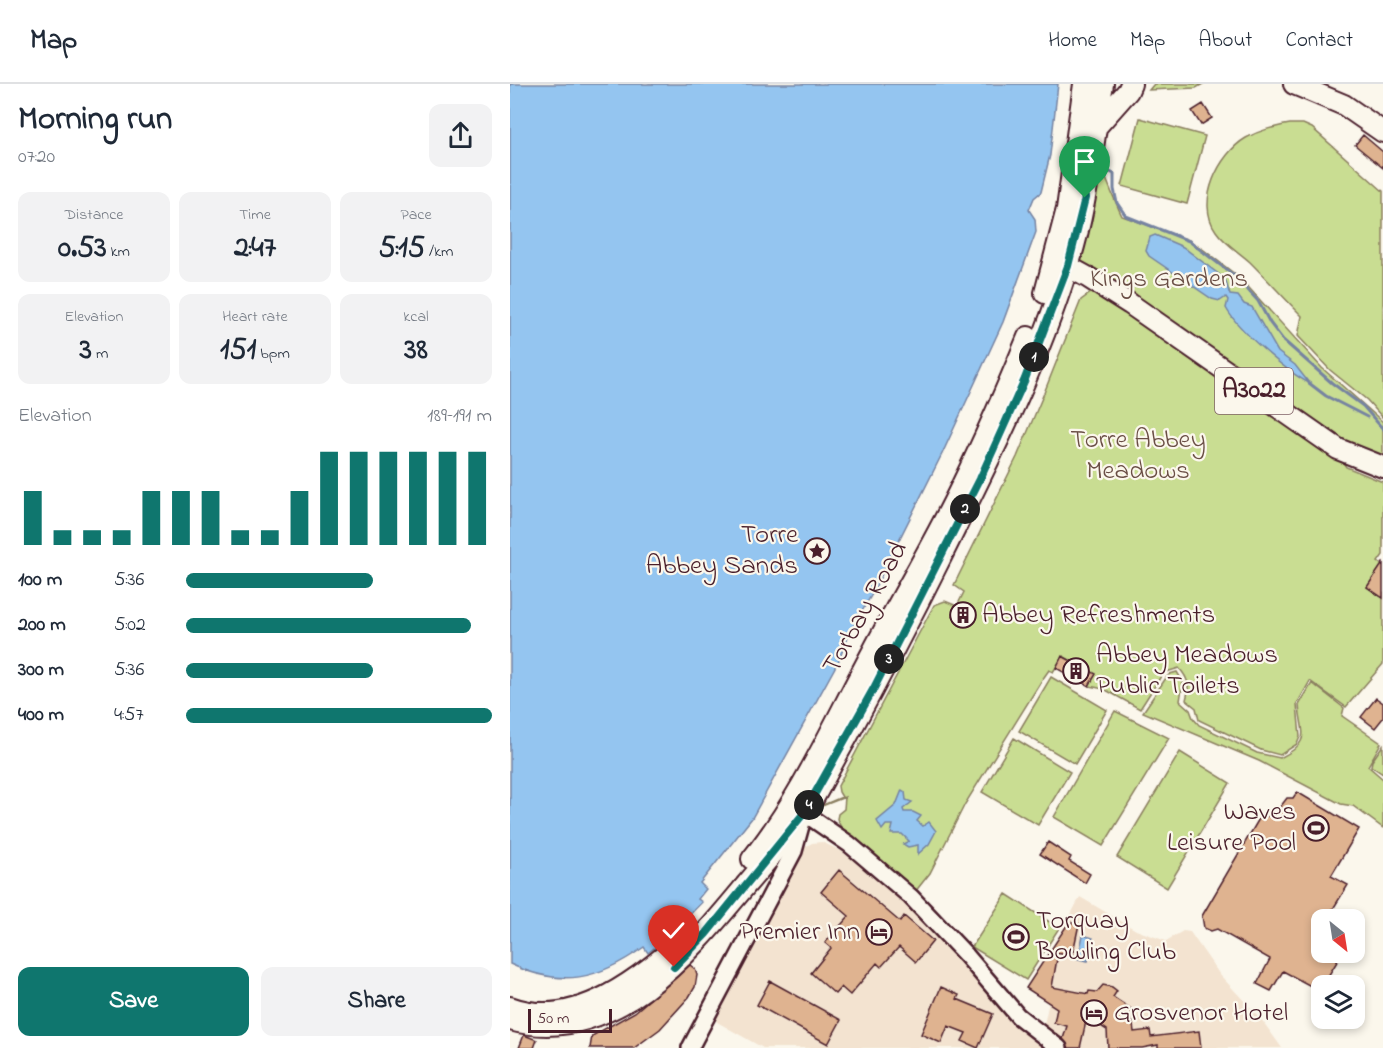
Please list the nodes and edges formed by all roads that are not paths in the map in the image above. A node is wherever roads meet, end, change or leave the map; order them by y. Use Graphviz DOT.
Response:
graph roads {
  1 [pos="1084,84"];
  2 [pos="1103,84"];
  3 [pos="1131,84"];
  4 [pos="1294,84"];
  5 [pos="1095,128"];
  6 [pos="1383,132"];
  7 [pos="1062,263"];
  8 [pos="1383,467"];
  9 [pos="796,810"];
  10 [pos="510,1006"];
  11 [pos="510,1020"];
  12 [pos="690,1048"];
  13 [pos="1059,1048"];
  1 -- 7 [label="main road, Torbay Road"];
  2 -- 5 [label="main road, Torbay Road"];
  3 -- 5 [label="main road"];
  4 -- 6 [label="main road"];
  5 -- 7 [label="main road, Torbay Road"];
  7 -- 8 [label="main road, A3022"];
  7 -- 9 [label="main road, Torbay Road"];
  9 -- 10 [label="main road, Torbay Road"];
  9 -- 11 [label="main road, Torbay Road"];
  9 -- 12 [label="street"];
  9 -- 13 [label="street"];
}
